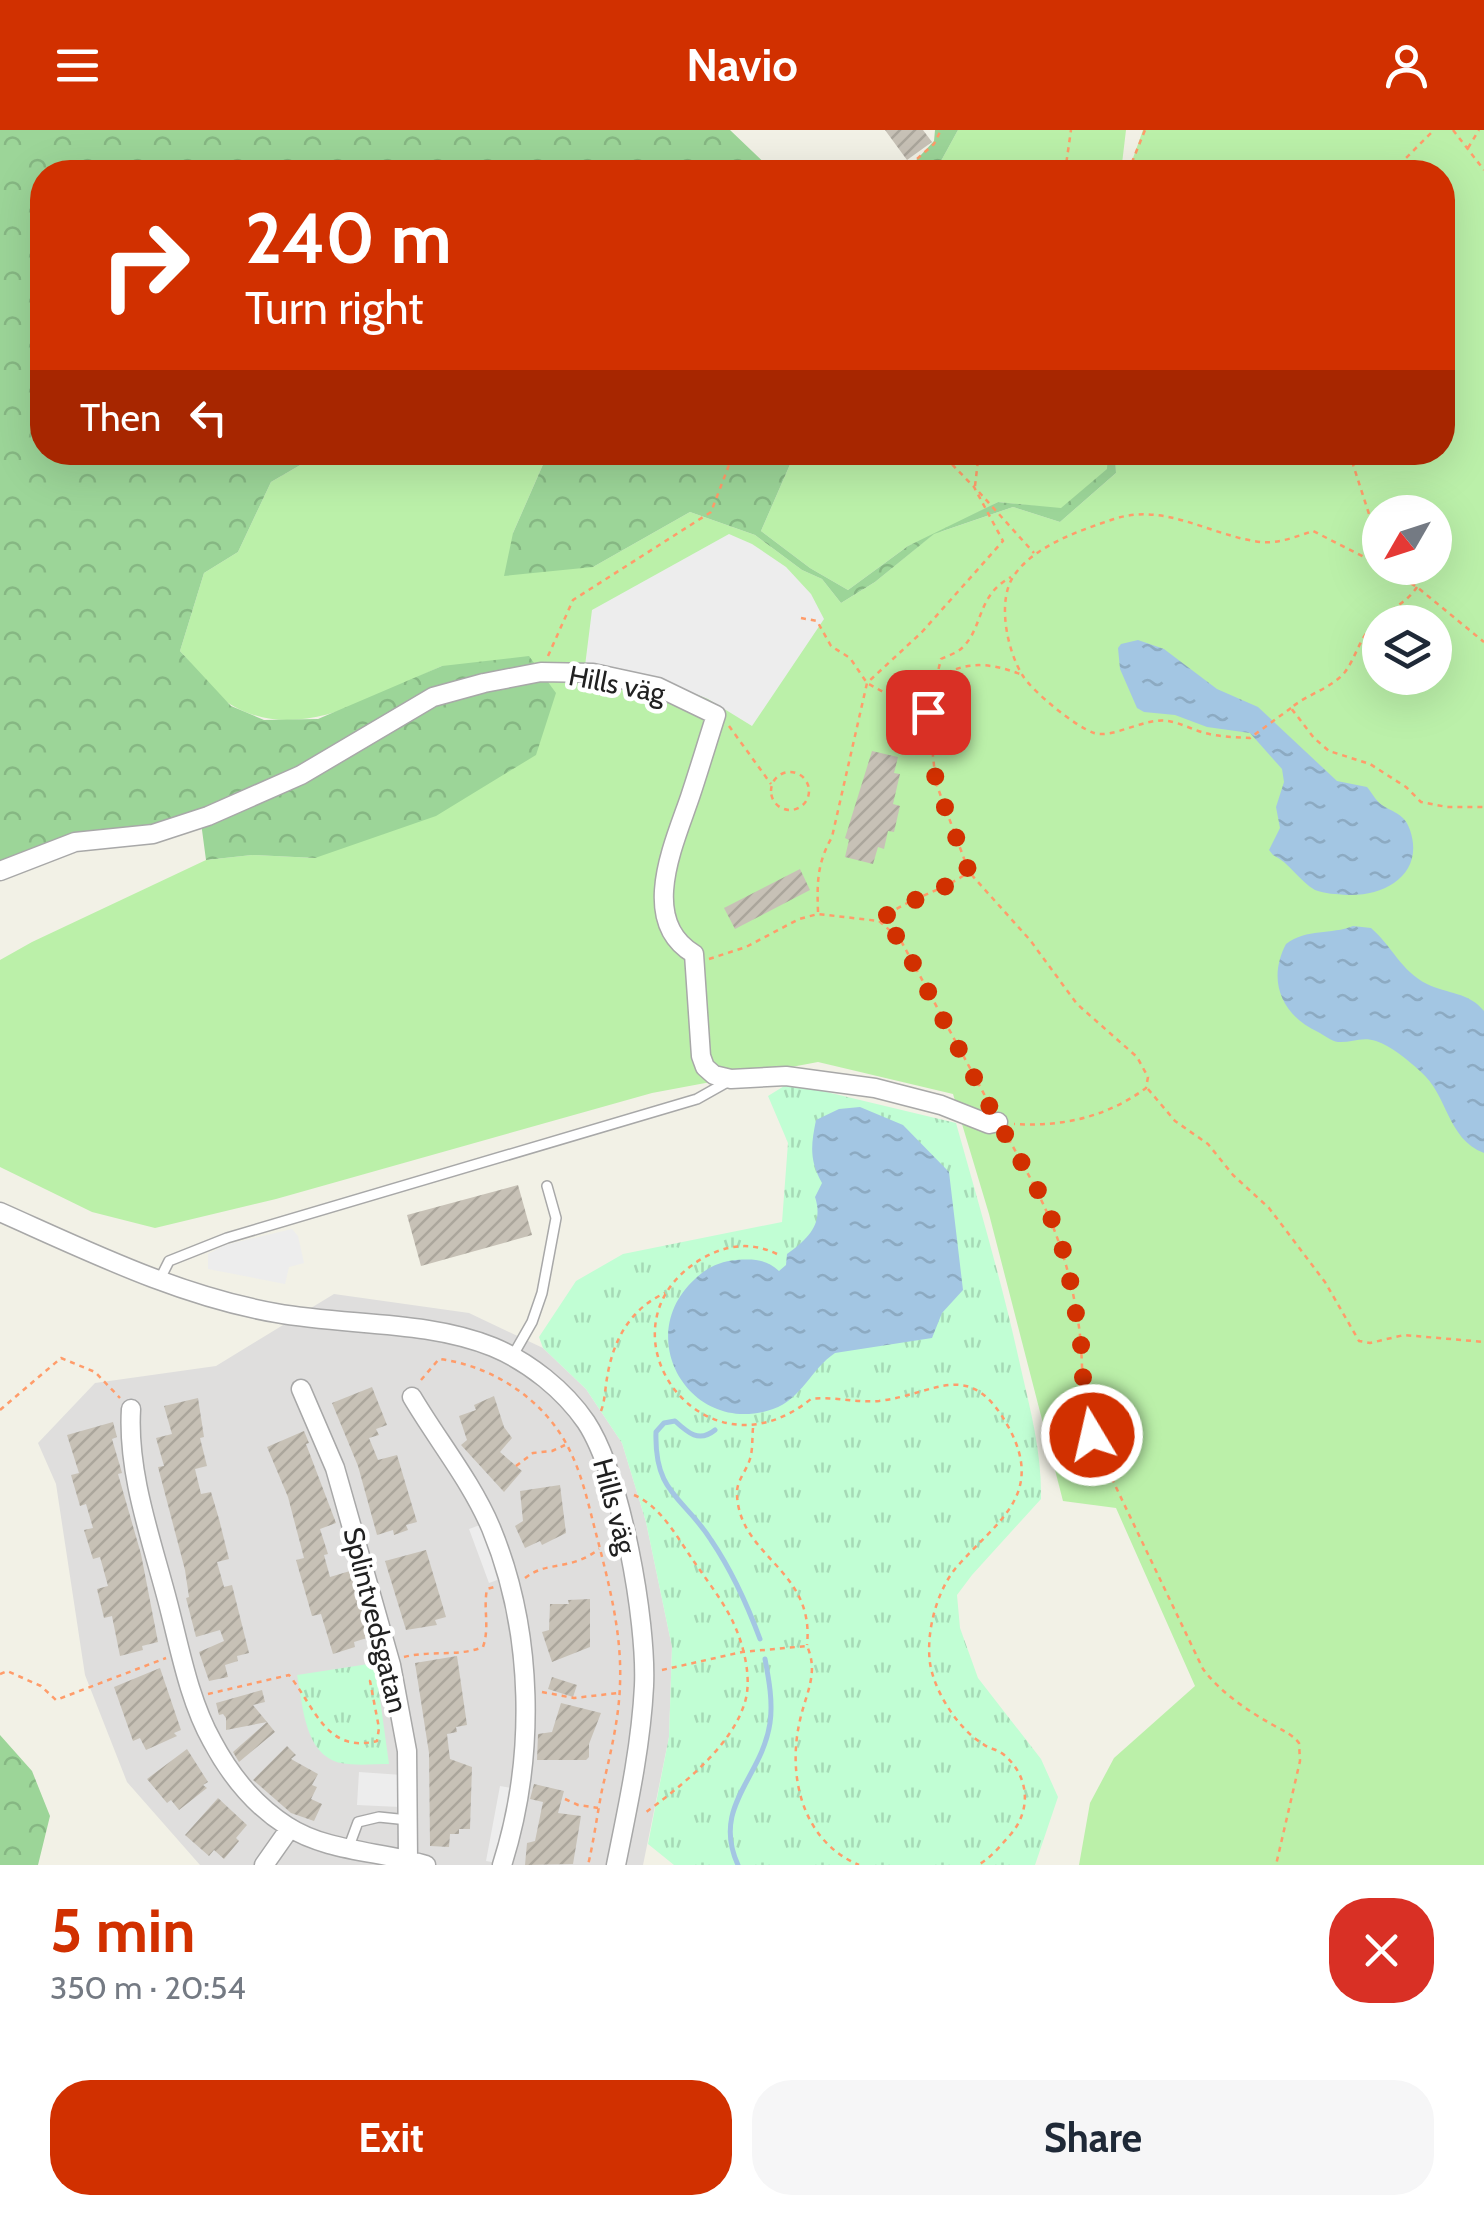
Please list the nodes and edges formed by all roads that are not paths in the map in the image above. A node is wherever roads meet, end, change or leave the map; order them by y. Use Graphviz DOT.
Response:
graph roads {
  1 [pos="0,871"];
  2 [pos="731,1079"];
  3 [pos="998,1122"];
  4 [pos="547,1186"];
  5 [pos="0,1212"];
  6 [pos="160,1280"];
  7 [pos="512,1357"];
  8 [pos="301,1389"];
  9 [pos="412,1397"];
  10 [pos="131,1410"];
  11 [pos="408,1820"];
  12 [pos="290,1828"];
  13 [pos="348,1849"];
  14 [pos="417,1862"];
  15 [pos="264,1865"];
  16 [pos="502,1865"];
  17 [pos="616,1865"];
  1 -- 2 [label="street, Hills väg"];
  2 -- 3 [label="street"];
  2 -- 6 [label="lane"];
  4 -- 7 [label="lane"];
  5 -- 6 [label="street, Hills väg"];
  6 -- 7 [label="street, Hills väg"];
  7 -- 17 [label="street, Hills väg"];
  8 -- 11 [label="street, Splintvedsgatan"];
  9 -- 16 [label="street"];
  10 -- 12 [label="street, Splintvedsgatan"];
  11 -- 13 [label="lane"];
  11 -- 14 [label="street, Splintvedsgatan"];
  12 -- 13 [label="street, Splintvedsgatan"];
  12 -- 15 [label="street"];
  13 -- 14 [label="street, Splintvedsgatan"];
}
